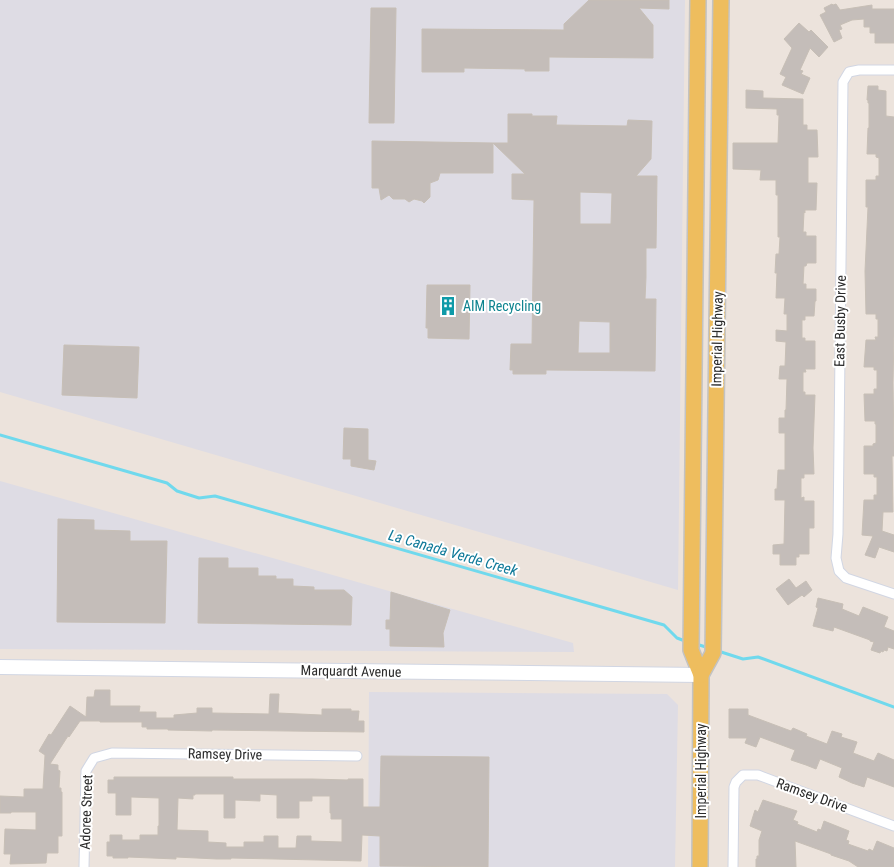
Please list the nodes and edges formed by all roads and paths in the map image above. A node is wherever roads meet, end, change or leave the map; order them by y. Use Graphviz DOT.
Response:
graph roads {
  1 [pos="698,0"];
  2 [pos="721,0"];
  3 [pos="894,70"];
  4 [pos="894,594"];
  5 [pos="0,667"];
  6 [pos="701,671"];
  7 [pos="357,756"];
  8 [pos="94,758"];
  9 [pos="894,826"];
  10 [pos="84,867"];
  11 [pos="700,867"];
  12 [pos="733,867"];
  1 -- 6 [label="main road, Imperial Highway"];
  2 -- 6 [label="main road, Imperial Highway"];
  3 -- 4 [label="street, East Busby Drive"];
  5 -- 6 [label="street, Marquardt Avenue"];
  6 -- 11 [label="main road, Imperial Highway"];
  7 -- 8 [label="street, Ramsey Drive"];
  8 -- 10 [label="street, Adoree Street"];
  9 -- 12 [label="street, Ramsey Drive"];
}
